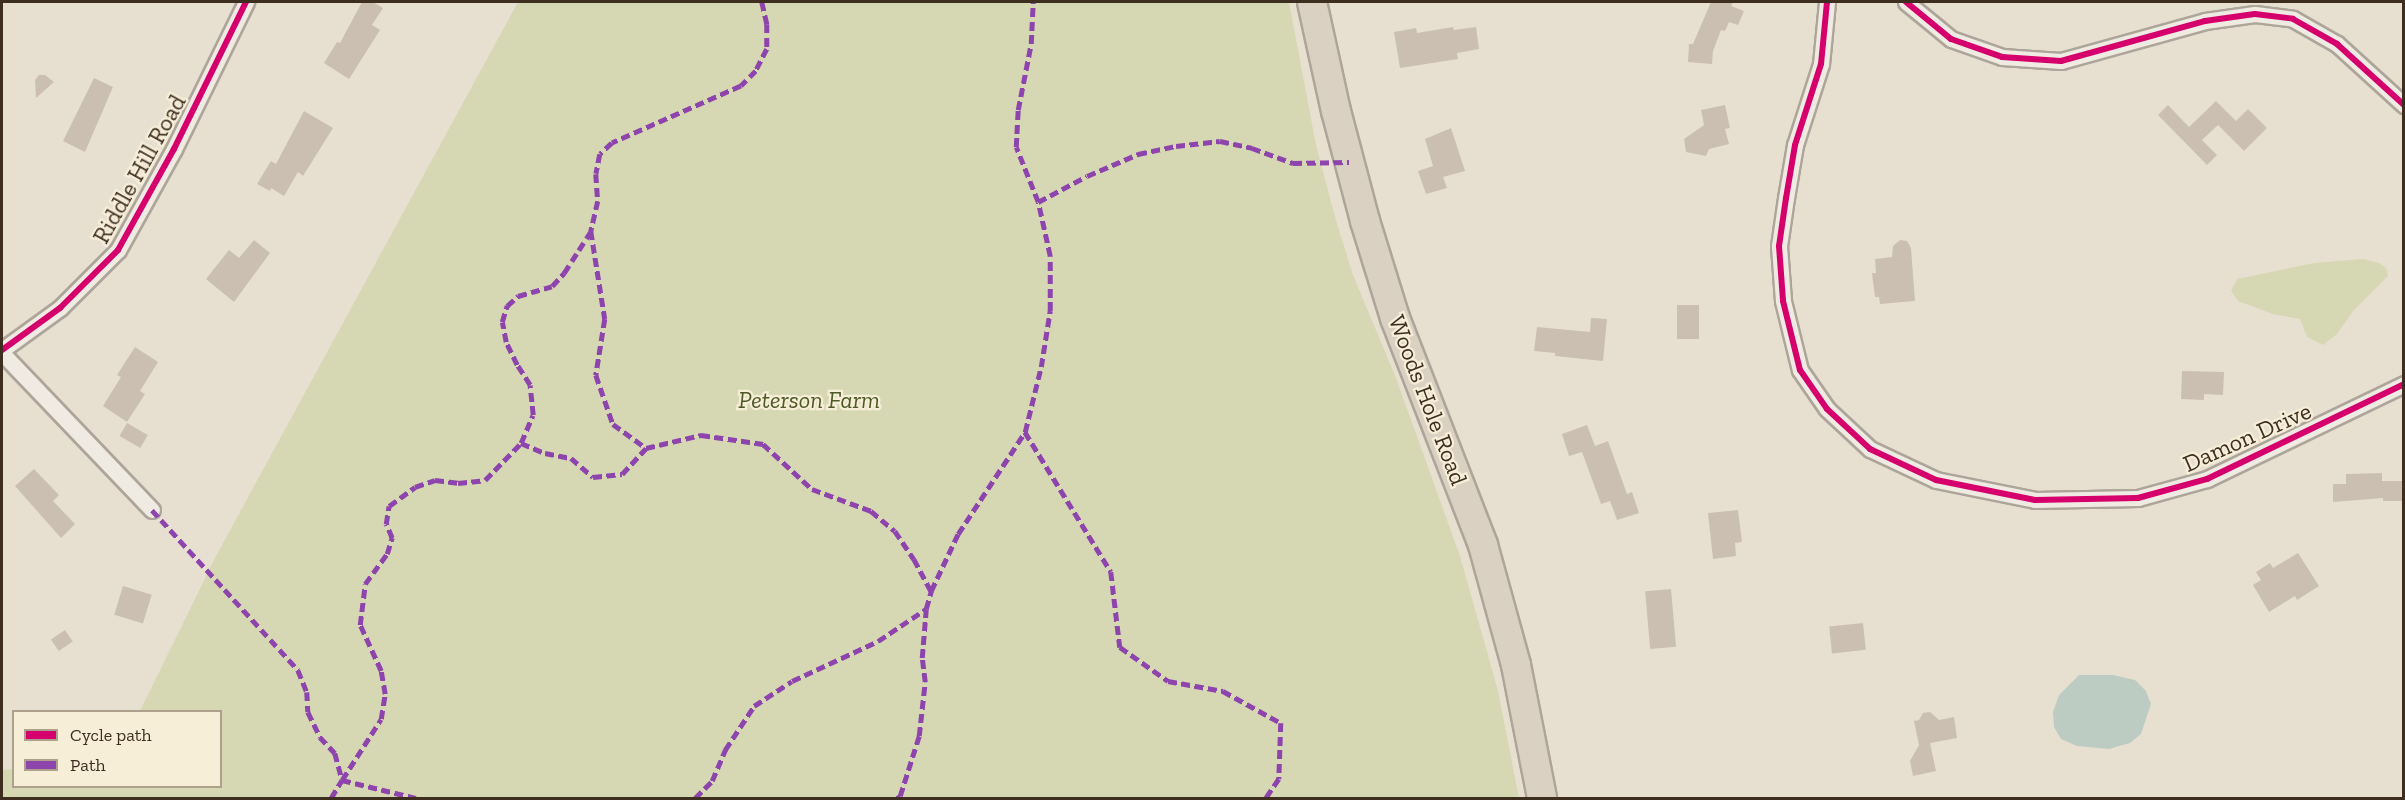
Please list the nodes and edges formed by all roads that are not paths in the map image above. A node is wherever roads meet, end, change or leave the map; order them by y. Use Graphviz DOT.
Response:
graph roads {
  1 [pos="246,2"];
  2 [pos="1312,2"];
  3 [pos="1827,2"];
  4 [pos="1905,2"];
  5 [pos="2403,105"];
  6 [pos="2,352"];
  7 [pos="2403,384"];
  8 [pos="152,510"];
  9 [pos="1542,798"];
  1 -- 6 [label="street, Riddle Hill Road"];
  2 -- 9 [label="highway, Woods Hole Road"];
  3 -- 7 [label="street, Damon Drive"];
  4 -- 5 [label="street"];
  6 -- 8 [label="street"];
}
